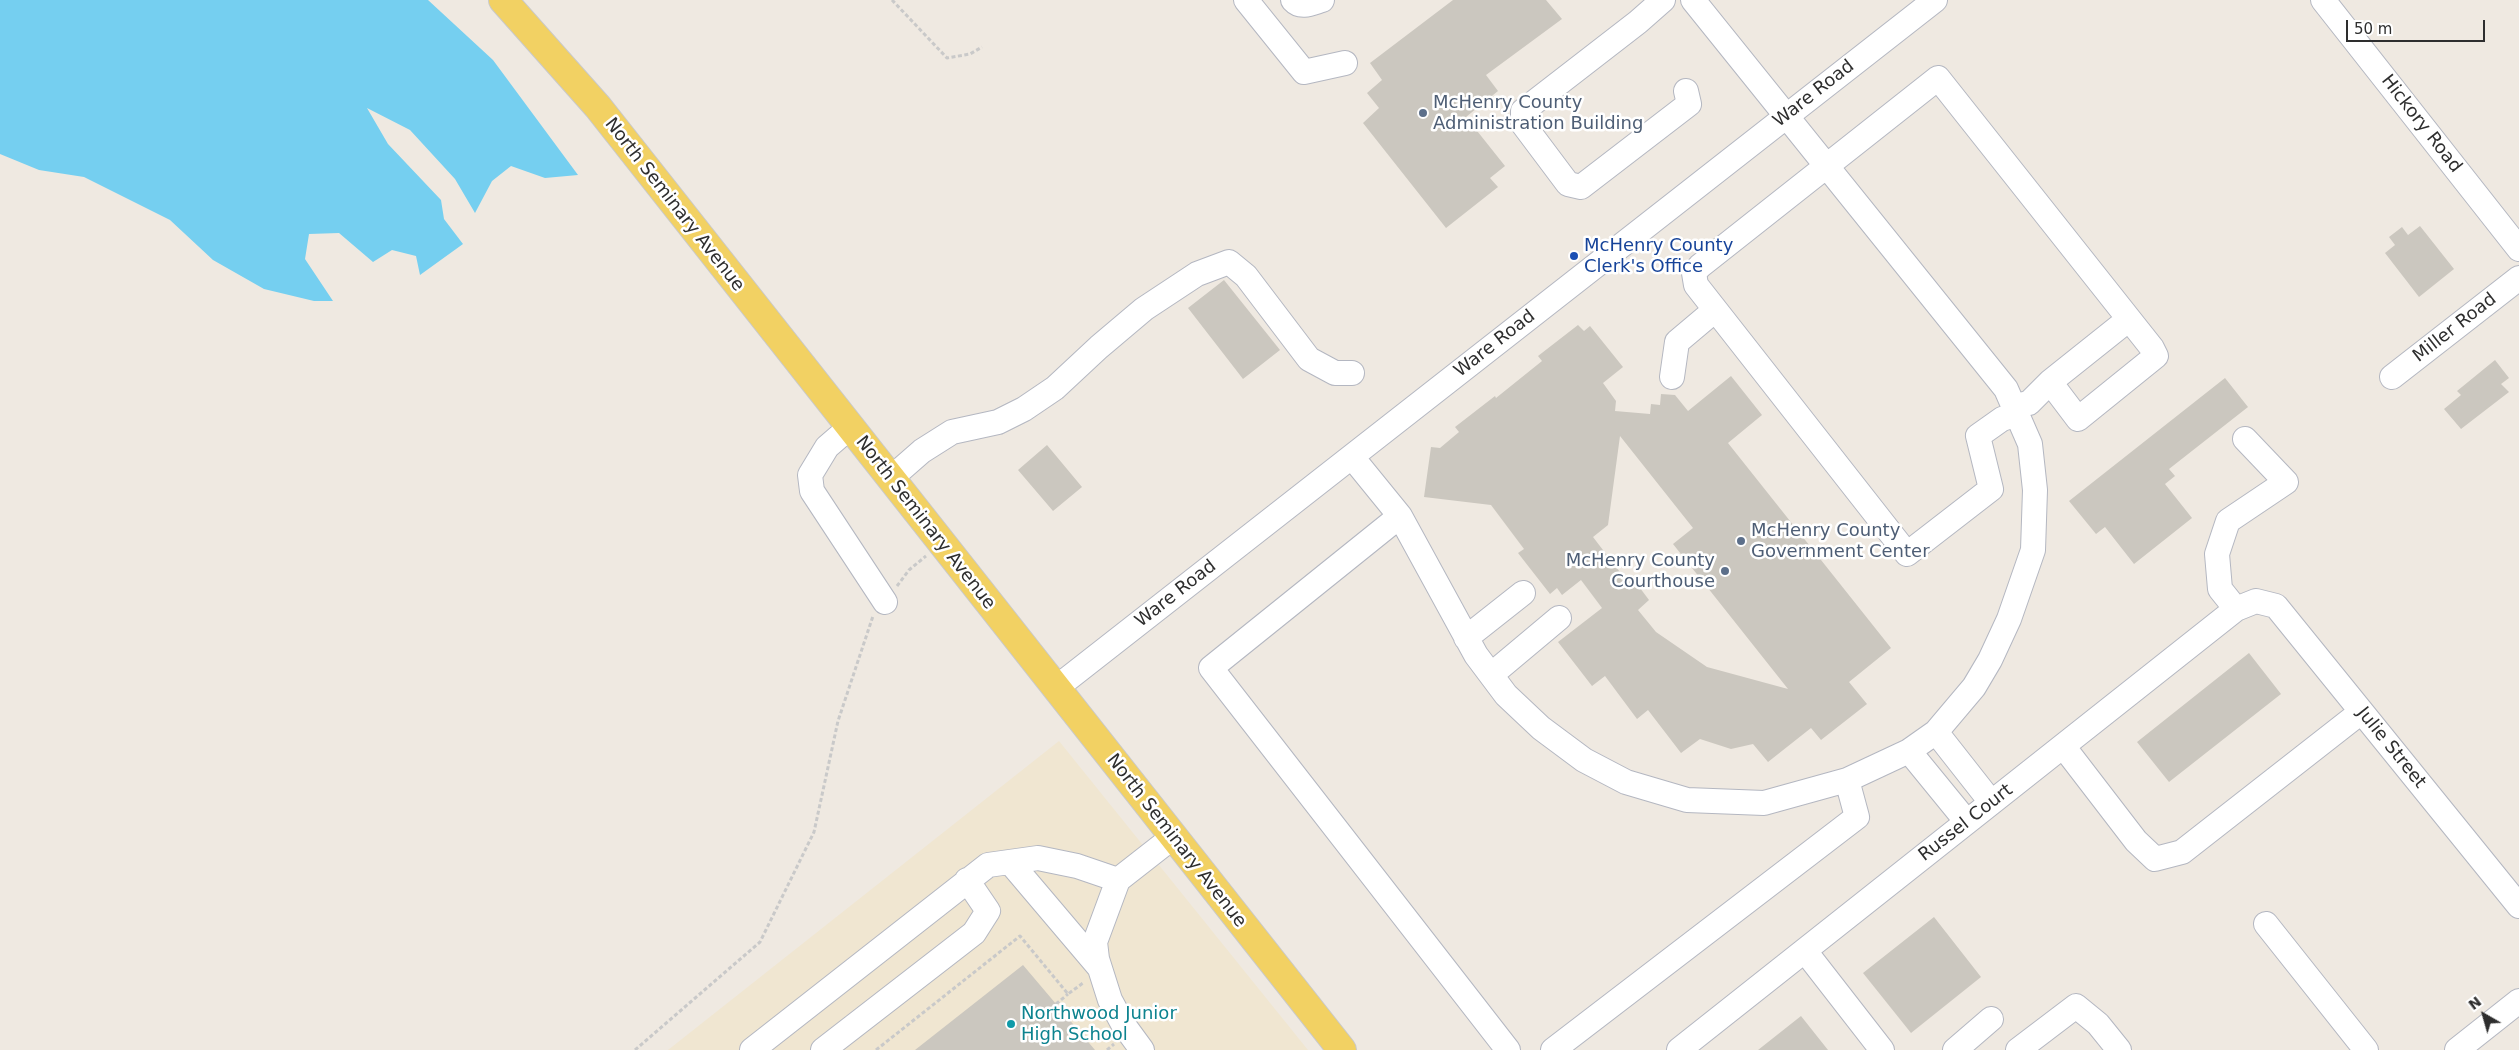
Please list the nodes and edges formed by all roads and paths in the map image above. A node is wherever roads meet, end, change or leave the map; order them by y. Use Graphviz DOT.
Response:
graph roads {
  1 [pos="503,0"];
  2 [pos="892,0"];
  3 [pos="1246,0"];
  4 [pos="1293,0"];
  5 [pos="1322,0"];
  6 [pos="1663,0"];
  7 [pos="1693,0"];
  8 [pos="1935,0"];
  9 [pos="2323,0"];
  10 [pos="982,47"];
  11 [pos="1346,63"];
  12 [pos="1686,90"];
  13 [pos="1786,116"];
  14 [pos="1826,166"];
  15 [pos="2519,249"];
  16 [pos="2519,278"];
  17 [pos="1715,310"];
  18 [pos="2129,319"];
  19 [pos="1352,373"];
  20 [pos="1672,377"];
  21 [pos="2392,377"];
  22 [pos="2050,382"];
  23 [pos="2015,410"];
  24 [pos="849,428"];
  25 [pos="2246,439"];
  26 [pos="1352,457"];
  27 [pos="890,479"];
  28 [pos="1400,516"];
  29 [pos="941,544"];
  30 [pos="1523,593"];
  31 [pos="884,602"];
  32 [pos="2246,605"];
  33 [pos="1559,618"];
  34 [pos="1466,638"];
  35 [pos="1490,675"];
  36 [pos="1056,688"];
  37 [pos="2361,712"];
  38 [pos="1936,732"];
  39 [pos="2063,746"];
  40 [pos="1909,751"];
  41 [pos="1847,780"];
  42 [pos="1991,802"];
  43 [pos="1967,822"];
  44 [pos="1173,837"];
  45 [pos="1010,862"];
  46 [pos="968,880"];
  47 [pos="1118,880"];
  48 [pos="2519,906"];
  49 [pos="2266,924"];
  50 [pos="1804,951"];
  51 [pos="1099,968"];
  52 [pos="1088,990"];
  53 [pos="1068,994"];
  54 [pos="2519,1001"];
  55 [pos="1056,1004"];
  56 [pos="1991,1019"];
  57 [pos="1113,1038"];
  58 [pos="1116,1042"];
  59 [pos="1703,1043"];
  60 [pos="635,1050"];
  61 [pos="752,1050"];
  62 [pos="823,1050"];
  63 [pos="876,1050"];
  64 [pos="1142,1050"];
  65 [pos="1342,1050"];
  66 [pos="1508,1050"];
  67 [pos="1553,1050"];
  68 [pos="1679,1050"];
  69 [pos="1882,1050"];
  70 [pos="1955,1050"];
  71 [pos="2018,1050"];
  72 [pos="2118,1050"];
  73 [pos="2366,1050"];
  74 [pos="2457,1050"];
  1 -- 24 [label="main road, North Seminary Avenue"];
  2 -- 10 [label="path"];
  3 -- 11 [label="street"];
  4 -- 5 [label="street"];
  6 -- 12 [label="street"];
  7 -- 13 [label="street"];
  8 -- 13 [label="street, Ware Road"];
  9 -- 15 [label="street, Hickory Road"];
  13 -- 14 [label="street"];
  13 -- 26 [label="street, Ware Road"];
  14 -- 17 [label="street"];
  14 -- 18 [label="street"];
  14 -- 23 [label="street"];
  16 -- 21 [label="street, Miller Road"];
  17 -- 20 [label="street"];
  17 -- 23 [label="street"];
  18 -- 22 [label="street"];
  18 -- 22 [label="street"];
  19 -- 27 [label="street"];
  22 -- 23 [label="street"];
  23 -- 38 [label="street"];
  24 -- 27 [label="main road, North Seminary Avenue"];
  24 -- 31 [label="street"];
  25 -- 32 [label="street"];
  26 -- 28 [label="street"];
  26 -- 36 [label="street, Ware Road"];
  27 -- 29 [label="main road, North Seminary Avenue"];
  28 -- 34 [label="street"];
  28 -- 66 [label="street"];
  29 -- 31 [label="path"];
  29 -- 36 [label="main road, North Seminary Avenue"];
  30 -- 34 [label="street"];
  31 -- 60 [label="path"];
  32 -- 37 [label="street, Julie Street"];
  32 -- 39 [label="street, Russel Court"];
  33 -- 35 [label="street"];
  34 -- 35 [label="street"];
  35 -- 41 [label="street"];
  36 -- 44 [label="main road, North Seminary Avenue"];
  37 -- 39 [label="street"];
  37 -- 48 [label="street, Julie Street"];
  38 -- 40 [label="street"];
  38 -- 42 [label="street"];
  39 -- 42 [label="street, Russel Court"];
  40 -- 41 [label="street"];
  40 -- 43 [label="street"];
  41 -- 67 [label="street"];
  42 -- 43 [label="street, Russel Court"];
  43 -- 50 [label="street, Russel Court"];
  44 -- 47 [label="street"];
  44 -- 65 [label="main road, North Seminary Avenue"];
  45 -- 46 [label="street"];
  45 -- 47 [label="street"];
  45 -- 51 [label="street"];
  46 -- 61 [label="street"];
  46 -- 62 [label="street"];
  47 -- 51 [label="street"];
  49 -- 73 [label="street"];
  50 -- 59 [label="street, Russel Court"];
  50 -- 69 [label="street"];
  51 -- 64 [label="street"];
  52 -- 53 [label="path"];
  53 -- 55 [label="path"];
  53 -- 63 [label="path"];
  54 -- 74 [label="street"];
  56 -- 70 [label="street"];
  57 -- 58 [label="path"];
  59 -- 68 [label="street, Russel Court"];
  71 -- 72 [label="street"];
}
